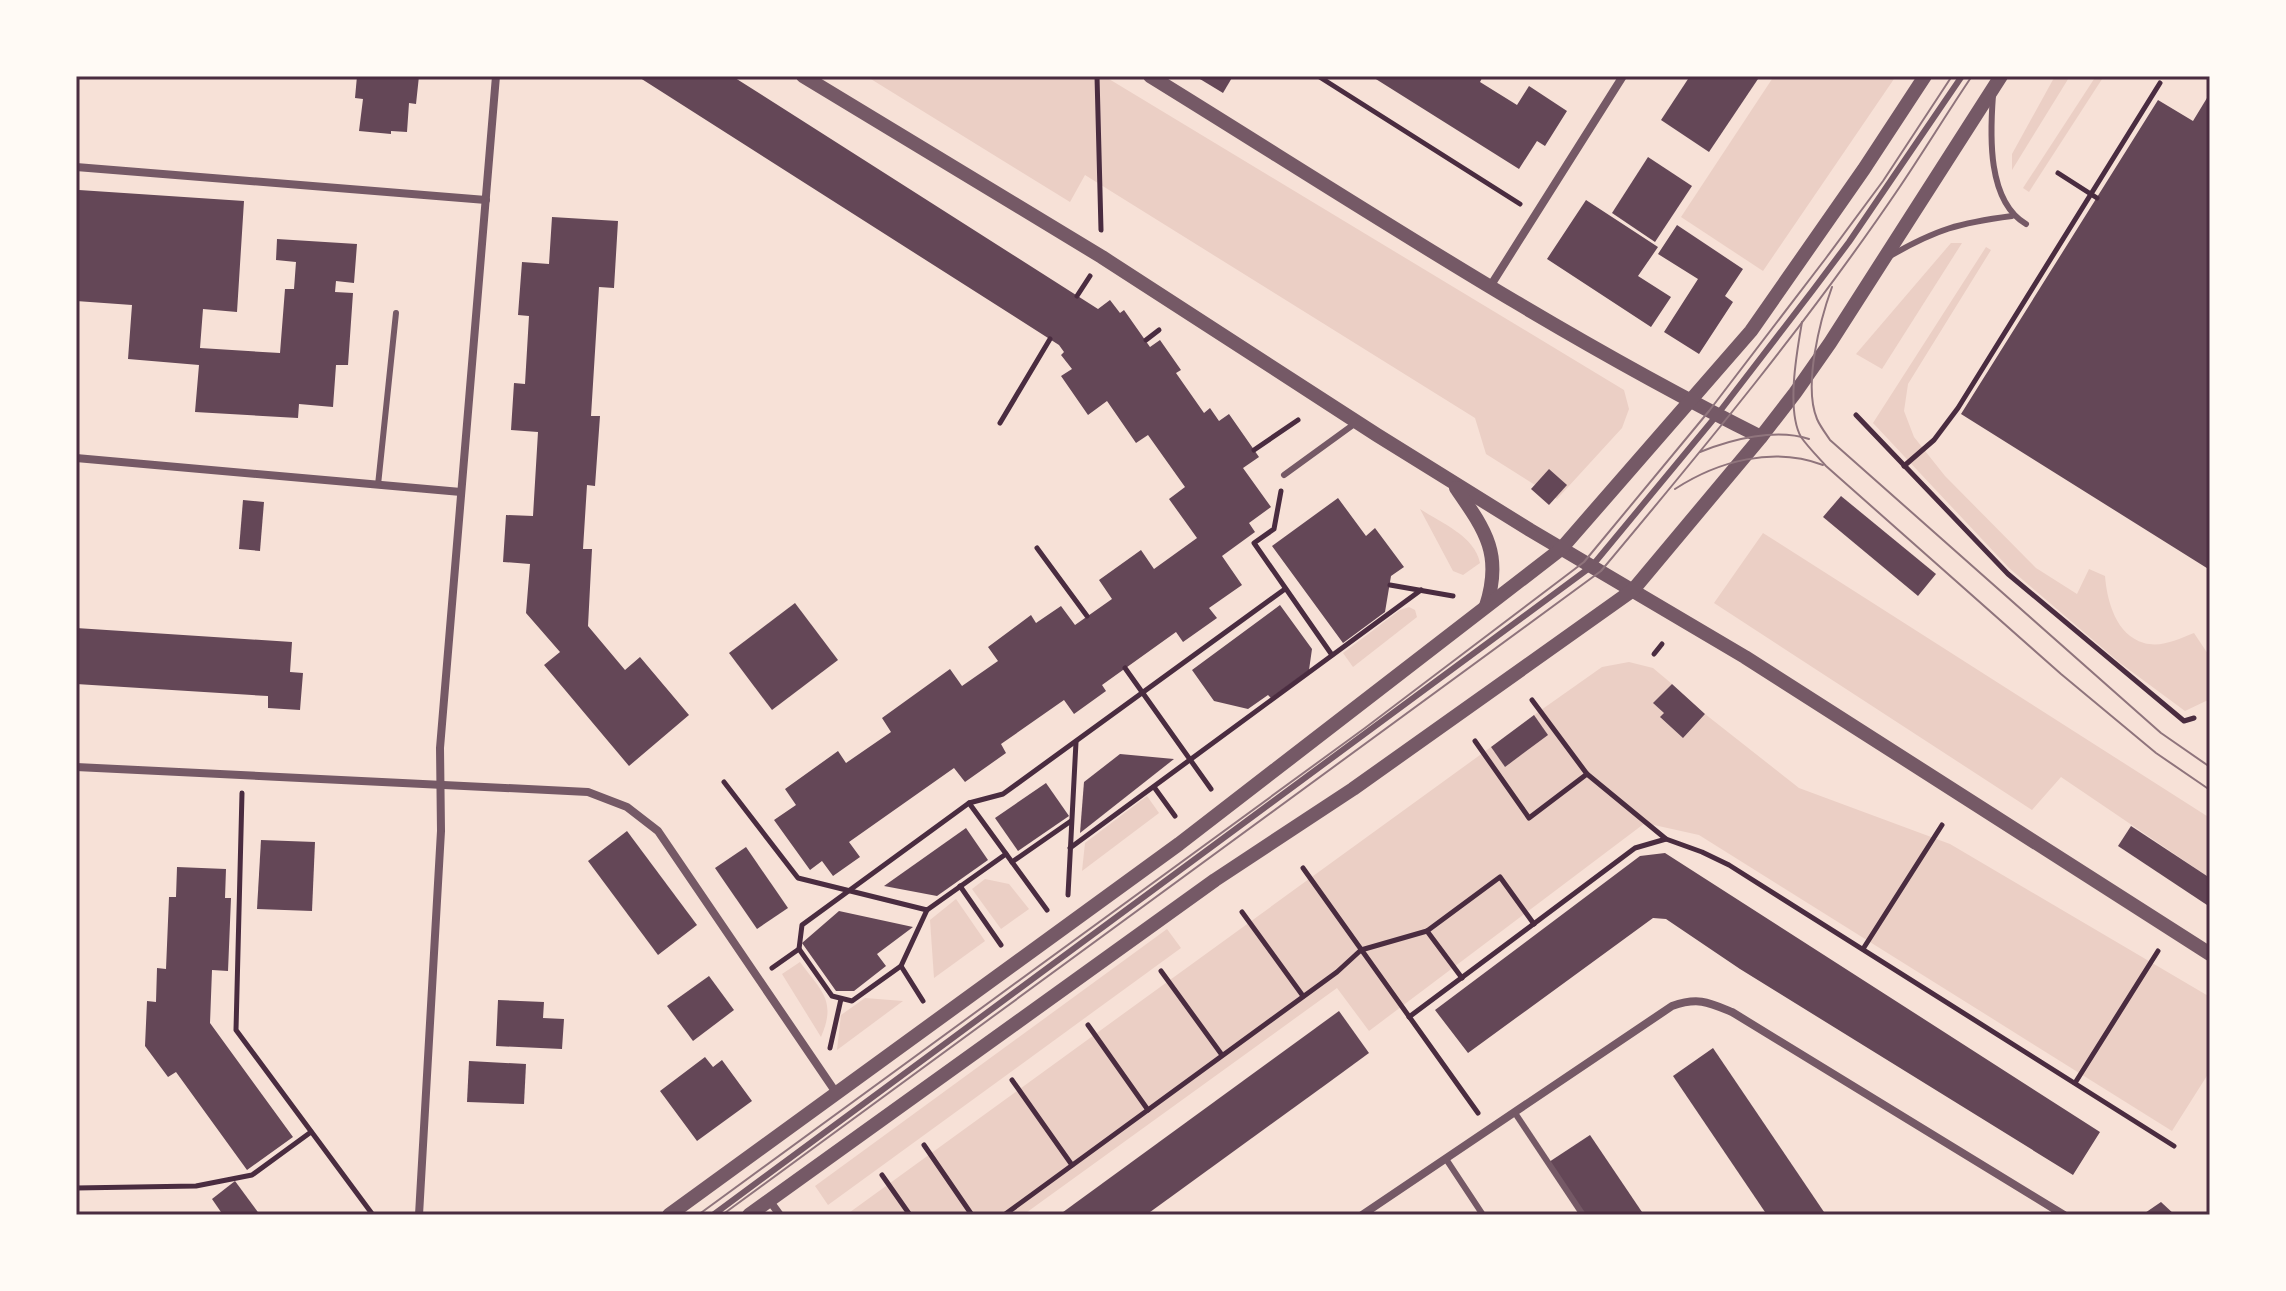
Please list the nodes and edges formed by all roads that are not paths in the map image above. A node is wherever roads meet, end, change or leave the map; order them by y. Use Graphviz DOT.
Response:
graph roads {
  1 [pos="496,76"];
  2 [pos="803,76"];
  3 [pos="1150,76"];
  4 [pos="1623,76"];
  5 [pos="1925,76"];
  6 [pos="1962,76"];
  7 [pos="1997,82"];
  8 [pos="76,167"];
  9 [pos="486,200"];
  10 [pos="2012,216"];
  11 [pos="2026,224"];
  12 [pos="1883,260"];
  13 [pos="1491,285"];
  14 [pos="396,313"];
  15 [pos="1691,402"];
  16 [pos="1717,415"];
  17 [pos="1357,422"];
  18 [pos="1761,437"];
  19 [pos="76,458"];
  20 [pos="1284,475"];
  21 [pos="1452,481"];
  22 [pos="378,485"];
  23 [pos="461,492"];
  24 [pos="1561,549"];
  25 [pos="1592,566"];
  26 [pos="1633,590"];
  27 [pos="1486,606"];
  28 [pos="76,767"];
  29 [pos="440,786"];
  30 [pos="2210,954"];
  31 [pos="837,1094"];
  32 [pos="1515,1113"];
  33 [pos="1446,1159"];
  34 [pos="769,1200"];
  35 [pos="419,1215"];
  36 [pos="669,1215"];
  37 [pos="713,1215"];
  38 [pos="749,1215"];
  39 [pos="780,1215"];
  40 [pos="1362,1215"];
  41 [pos="1483,1215"];
  42 [pos="1583,1215"];
  43 [pos="2064,1215"];
  1 -- 9 [label="street"];
  2 -- 17 [label="street"];
  3 -- 13 [label="street"];
  4 -- 13 [label="street"];
  5 -- 15 [label="street"];
  6 -- 16 [label="lane"];
  7 -- 10 [label="lane"];
  7 -- 12 [label="street"];
  8 -- 9 [label="street"];
  9 -- 23 [label="street"];
  10 -- 11 [label="lane"];
  10 -- 12 [label="lane"];
  12 -- 18 [label="street"];
  13 -- 15 [label="street"];
  14 -- 22 [label="lane"];
  15 -- 16 [label="street"];
  15 -- 24 [label="street"];
  16 -- 18 [label="street"];
  16 -- 25 [label="lane"];
  17 -- 20 [label="lane"];
  17 -- 21 [label="street"];
  18 -- 26 [label="street"];
  19 -- 22 [label="street"];
  21 -- 24 [label="street"];
  21 -- 27 [label="street"];
  22 -- 23 [label="street"];
  23 -- 29 [label="street"];
  24 -- 25 [label="street"];
  24 -- 27 [label="street"];
  25 -- 26 [label="street"];
  25 -- 37 [label="lane"];
  26 -- 30 [label="street"];
  26 -- 34 [label="street"];
  27 -- 31 [label="street"];
  28 -- 29 [label="street"];
  29 -- 31 [label="street"];
  29 -- 35 [label="street"];
  31 -- 36 [label="street"];
  32 -- 33 [label="street"];
  32 -- 42 [label="lane"];
  32 -- 43 [label="street"];
  33 -- 40 [label="street"];
  33 -- 41 [label="lane"];
  34 -- 38 [label="street"];
  34 -- 39 [label="street"];
}
